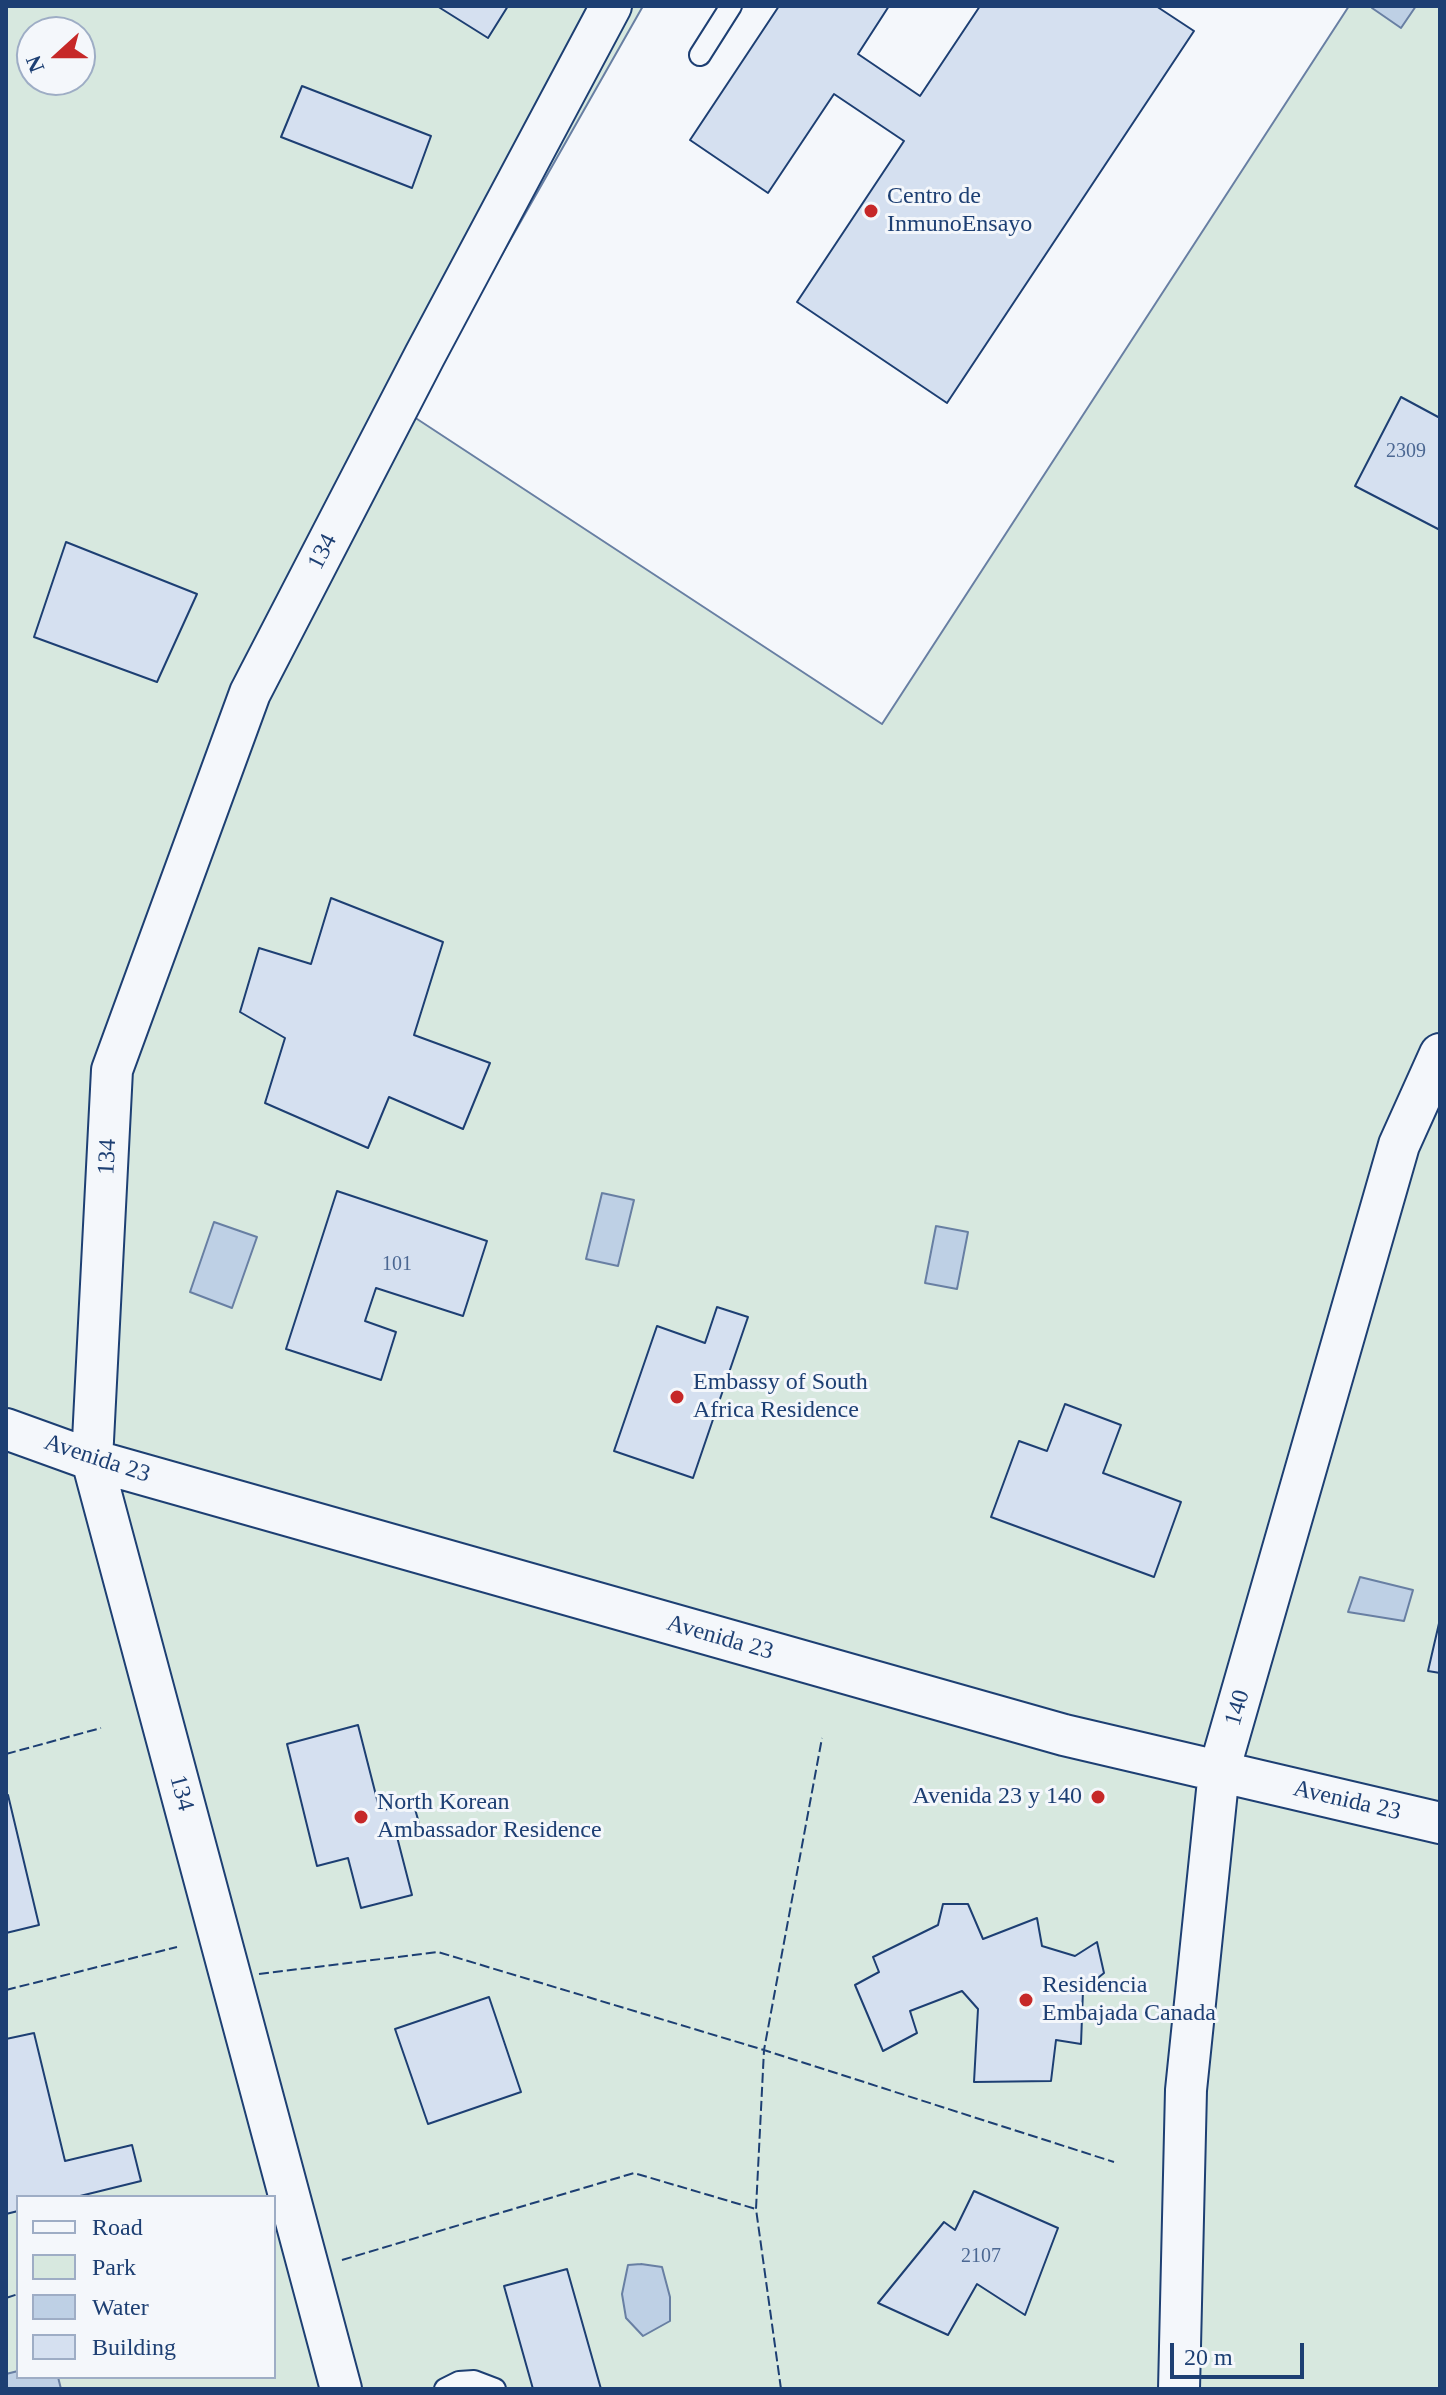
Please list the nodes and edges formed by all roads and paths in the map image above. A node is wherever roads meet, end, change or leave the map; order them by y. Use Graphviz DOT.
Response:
graph roads {
  1 [pos="611,6"];
  2 [pos="731,6"];
  3 [pos="700,55"];
  4 [pos="1440,1054"];
  5 [pos="6,1429"];
  6 [pos="92,1460"];
  7 [pos="1219,1771"];
  8 [pos="1440,1823"];
  9 [pos="341,2389"];
  10 [pos="445,2389"];
  11 [pos="495,2389"];
  12 [pos="1179,2389"];
  1 -- 6 [label="street, 134"];
  2 -- 3 [label="lane"];
  4 -- 7 [label="street, 140"];
  5 -- 6 [label="street, Avenida 23"];
  6 -- 7 [label="street, Avenida 23"];
  6 -- 9 [label="street, 134"];
  7 -- 8 [label="street, Avenida 23"];
  7 -- 12 [label="street, 140"];
  10 -- 11 [label="lane"];
}
